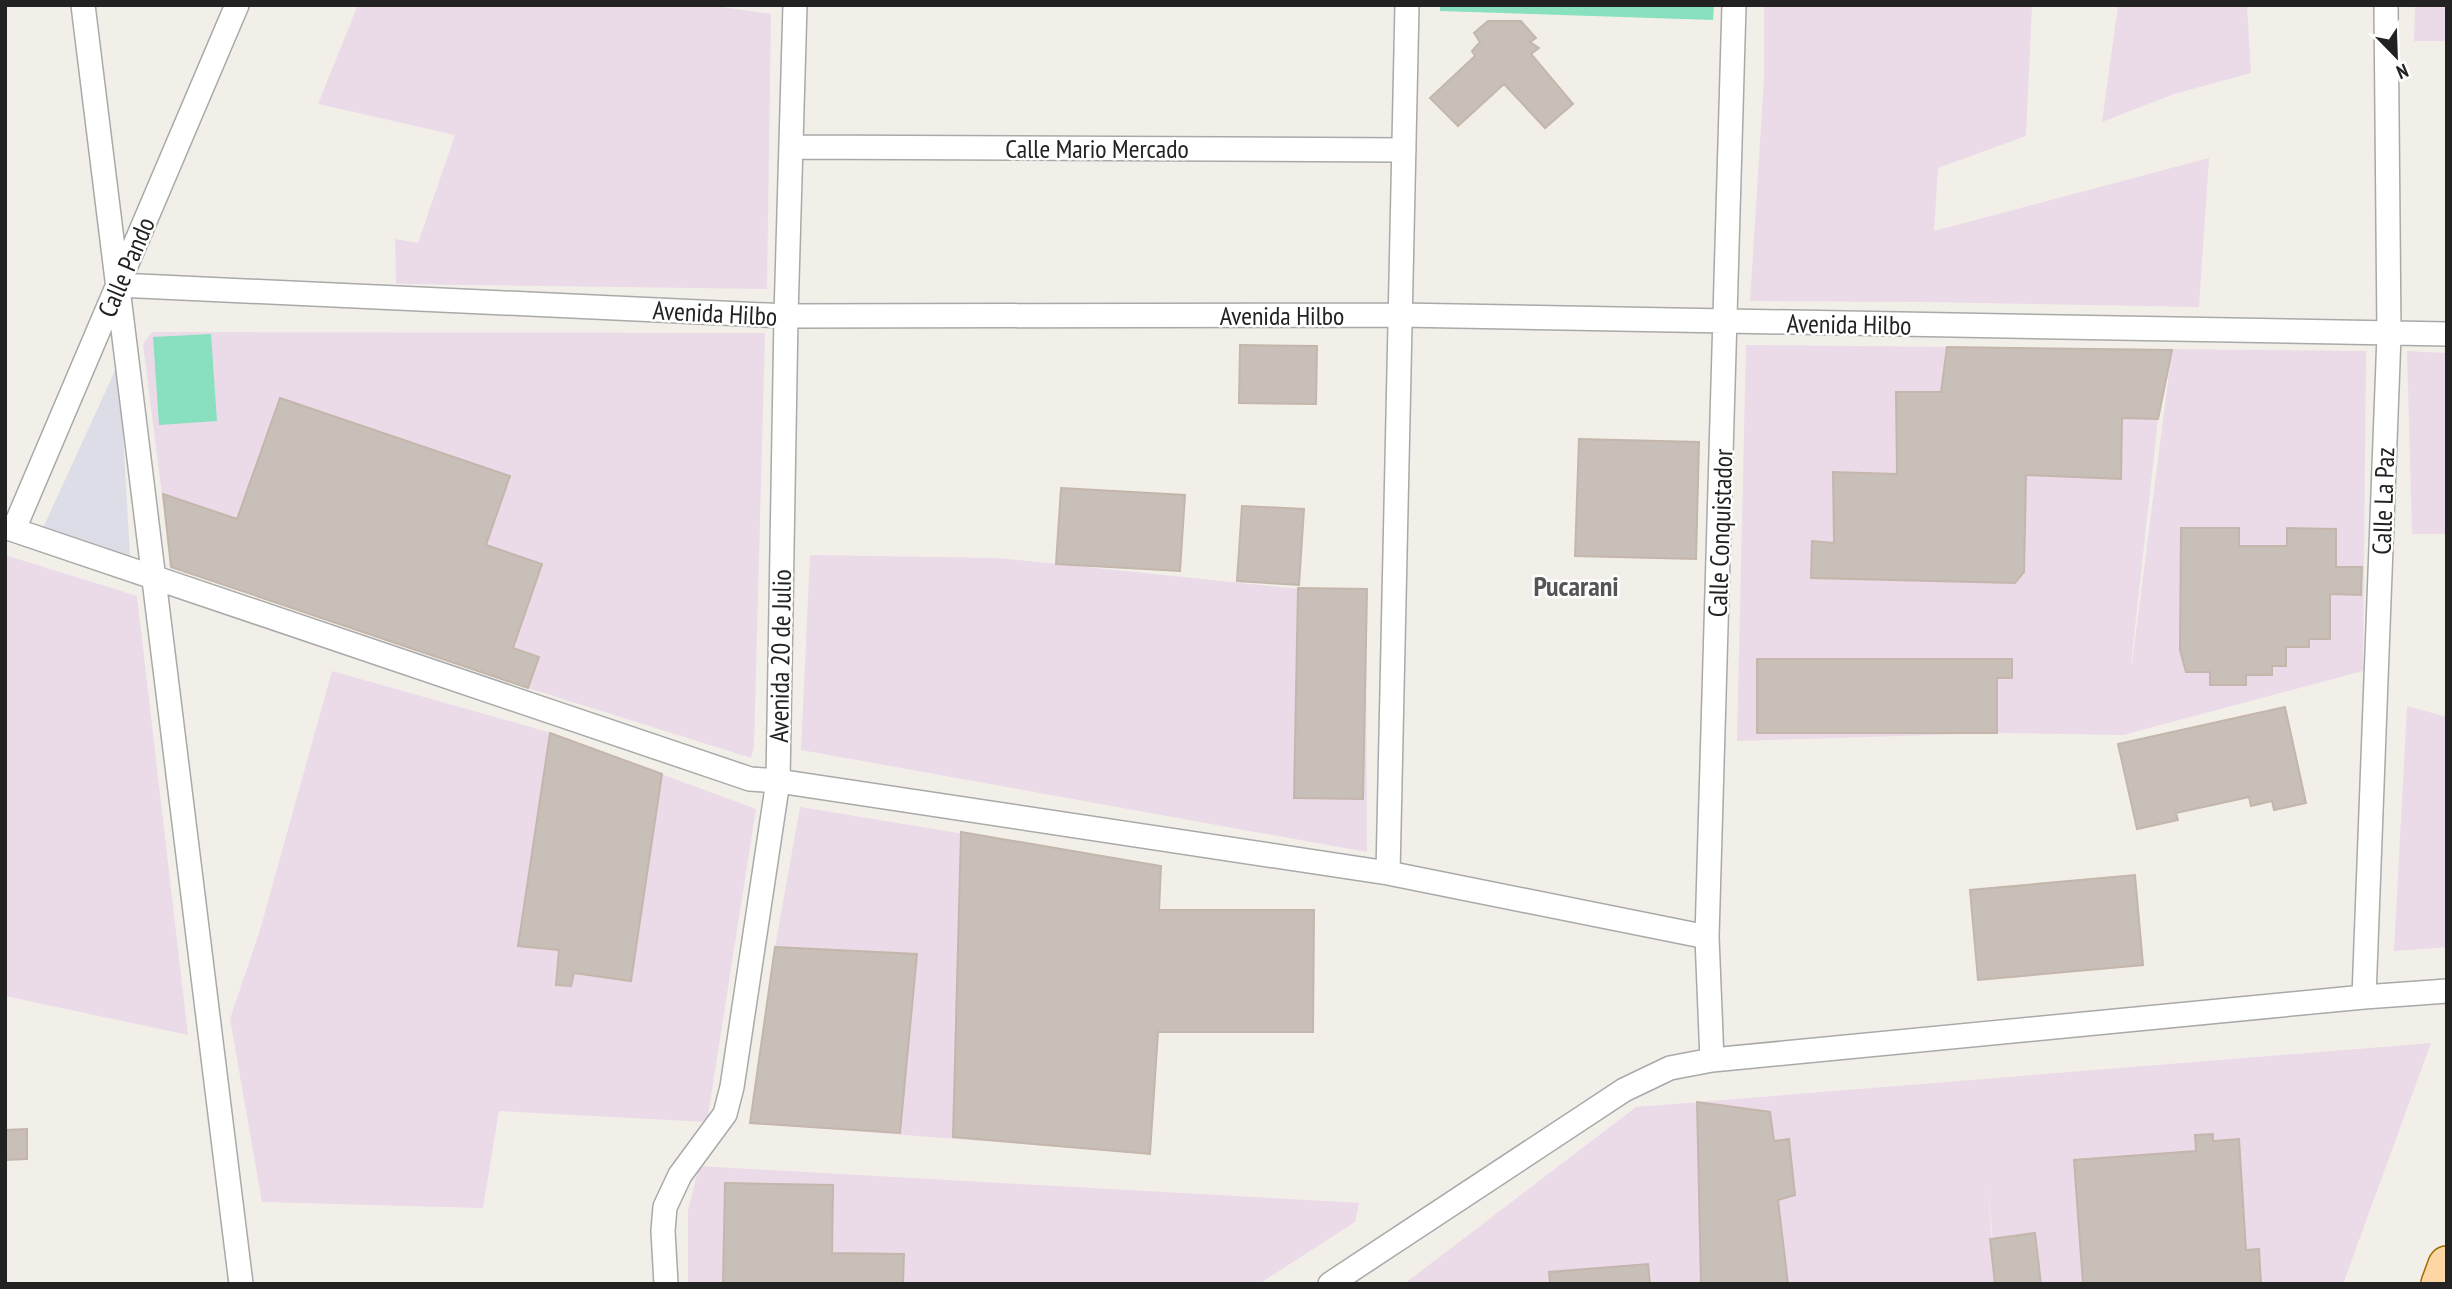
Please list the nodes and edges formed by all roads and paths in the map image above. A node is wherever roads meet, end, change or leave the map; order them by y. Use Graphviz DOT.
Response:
graph roads {
  1 [pos="83,5"];
  2 [pos="237,5"];
  3 [pos="795,5"];
  4 [pos="1407,5"];
  5 [pos="1734,5"];
  6 [pos="2386,5"];
  7 [pos="791,147"];
  8 [pos="1404,150"];
  9 [pos="118,285"];
  10 [pos="1400,315"];
  11 [pos="786,316"];
  12 [pos="1726,321"];
  13 [pos="2389,334"];
  14 [pos="2447,334"];
  15 [pos="10,528"];
  16 [pos="153,578"];
  17 [pos="778,781"];
  18 [pos="1388,873"];
  19 [pos="1707,937"];
  20 [pos="2447,991"];
  21 [pos="2364,997"];
  22 [pos="1712,1060"];
  23 [pos="2447,1265"];
  24 [pos="1339,1281"];
  25 [pos="241,1284"];
  26 [pos="666,1284"];
  27 [pos="2440,1284"];
  1 -- 9 [label="street"];
  2 -- 9 [label="street, Calle Pando"];
  3 -- 7 [label="street, Avenida 20 de Julio"];
  4 -- 8 [label="street"];
  5 -- 12 [label="street, Calle Conquistador"];
  6 -- 13 [label="street, Calle La Paz"];
  7 -- 8 [label="street, Calle Mario Mercado"];
  7 -- 11 [label="street, Avenida 20 de Julio"];
  8 -- 10 [label="street"];
  9 -- 11 [label="street, Avenida Hilbo"];
  9 -- 15 [label="street, Calle Pando"];
  9 -- 16 [label="street"];
  10 -- 11 [label="street, Avenida Hilbo"];
  10 -- 12 [label="street, Avenida Hilbo"];
  10 -- 18 [label="street"];
  11 -- 17 [label="street, Avenida 20 de Julio"];
  12 -- 13 [label="street, Avenida Hilbo"];
  12 -- 19 [label="street, Calle Conquistador"];
  13 -- 14 [label="street, Avenida Hilbo"];
  13 -- 21 [label="street, Calle La Paz"];
  15 -- 16 [label="street"];
  16 -- 17 [label="street"];
  16 -- 25 [label="street"];
  17 -- 18 [label="street"];
  17 -- 26 [label="street, Avenida 20 de Julio"];
  18 -- 19 [label="street"];
  19 -- 22 [label="street, Calle Conquistador"];
  20 -- 21 [label="street"];
  21 -- 22 [label="street"];
  22 -- 24 [label="street"];
  23 -- 27 [label="main road"];
}
